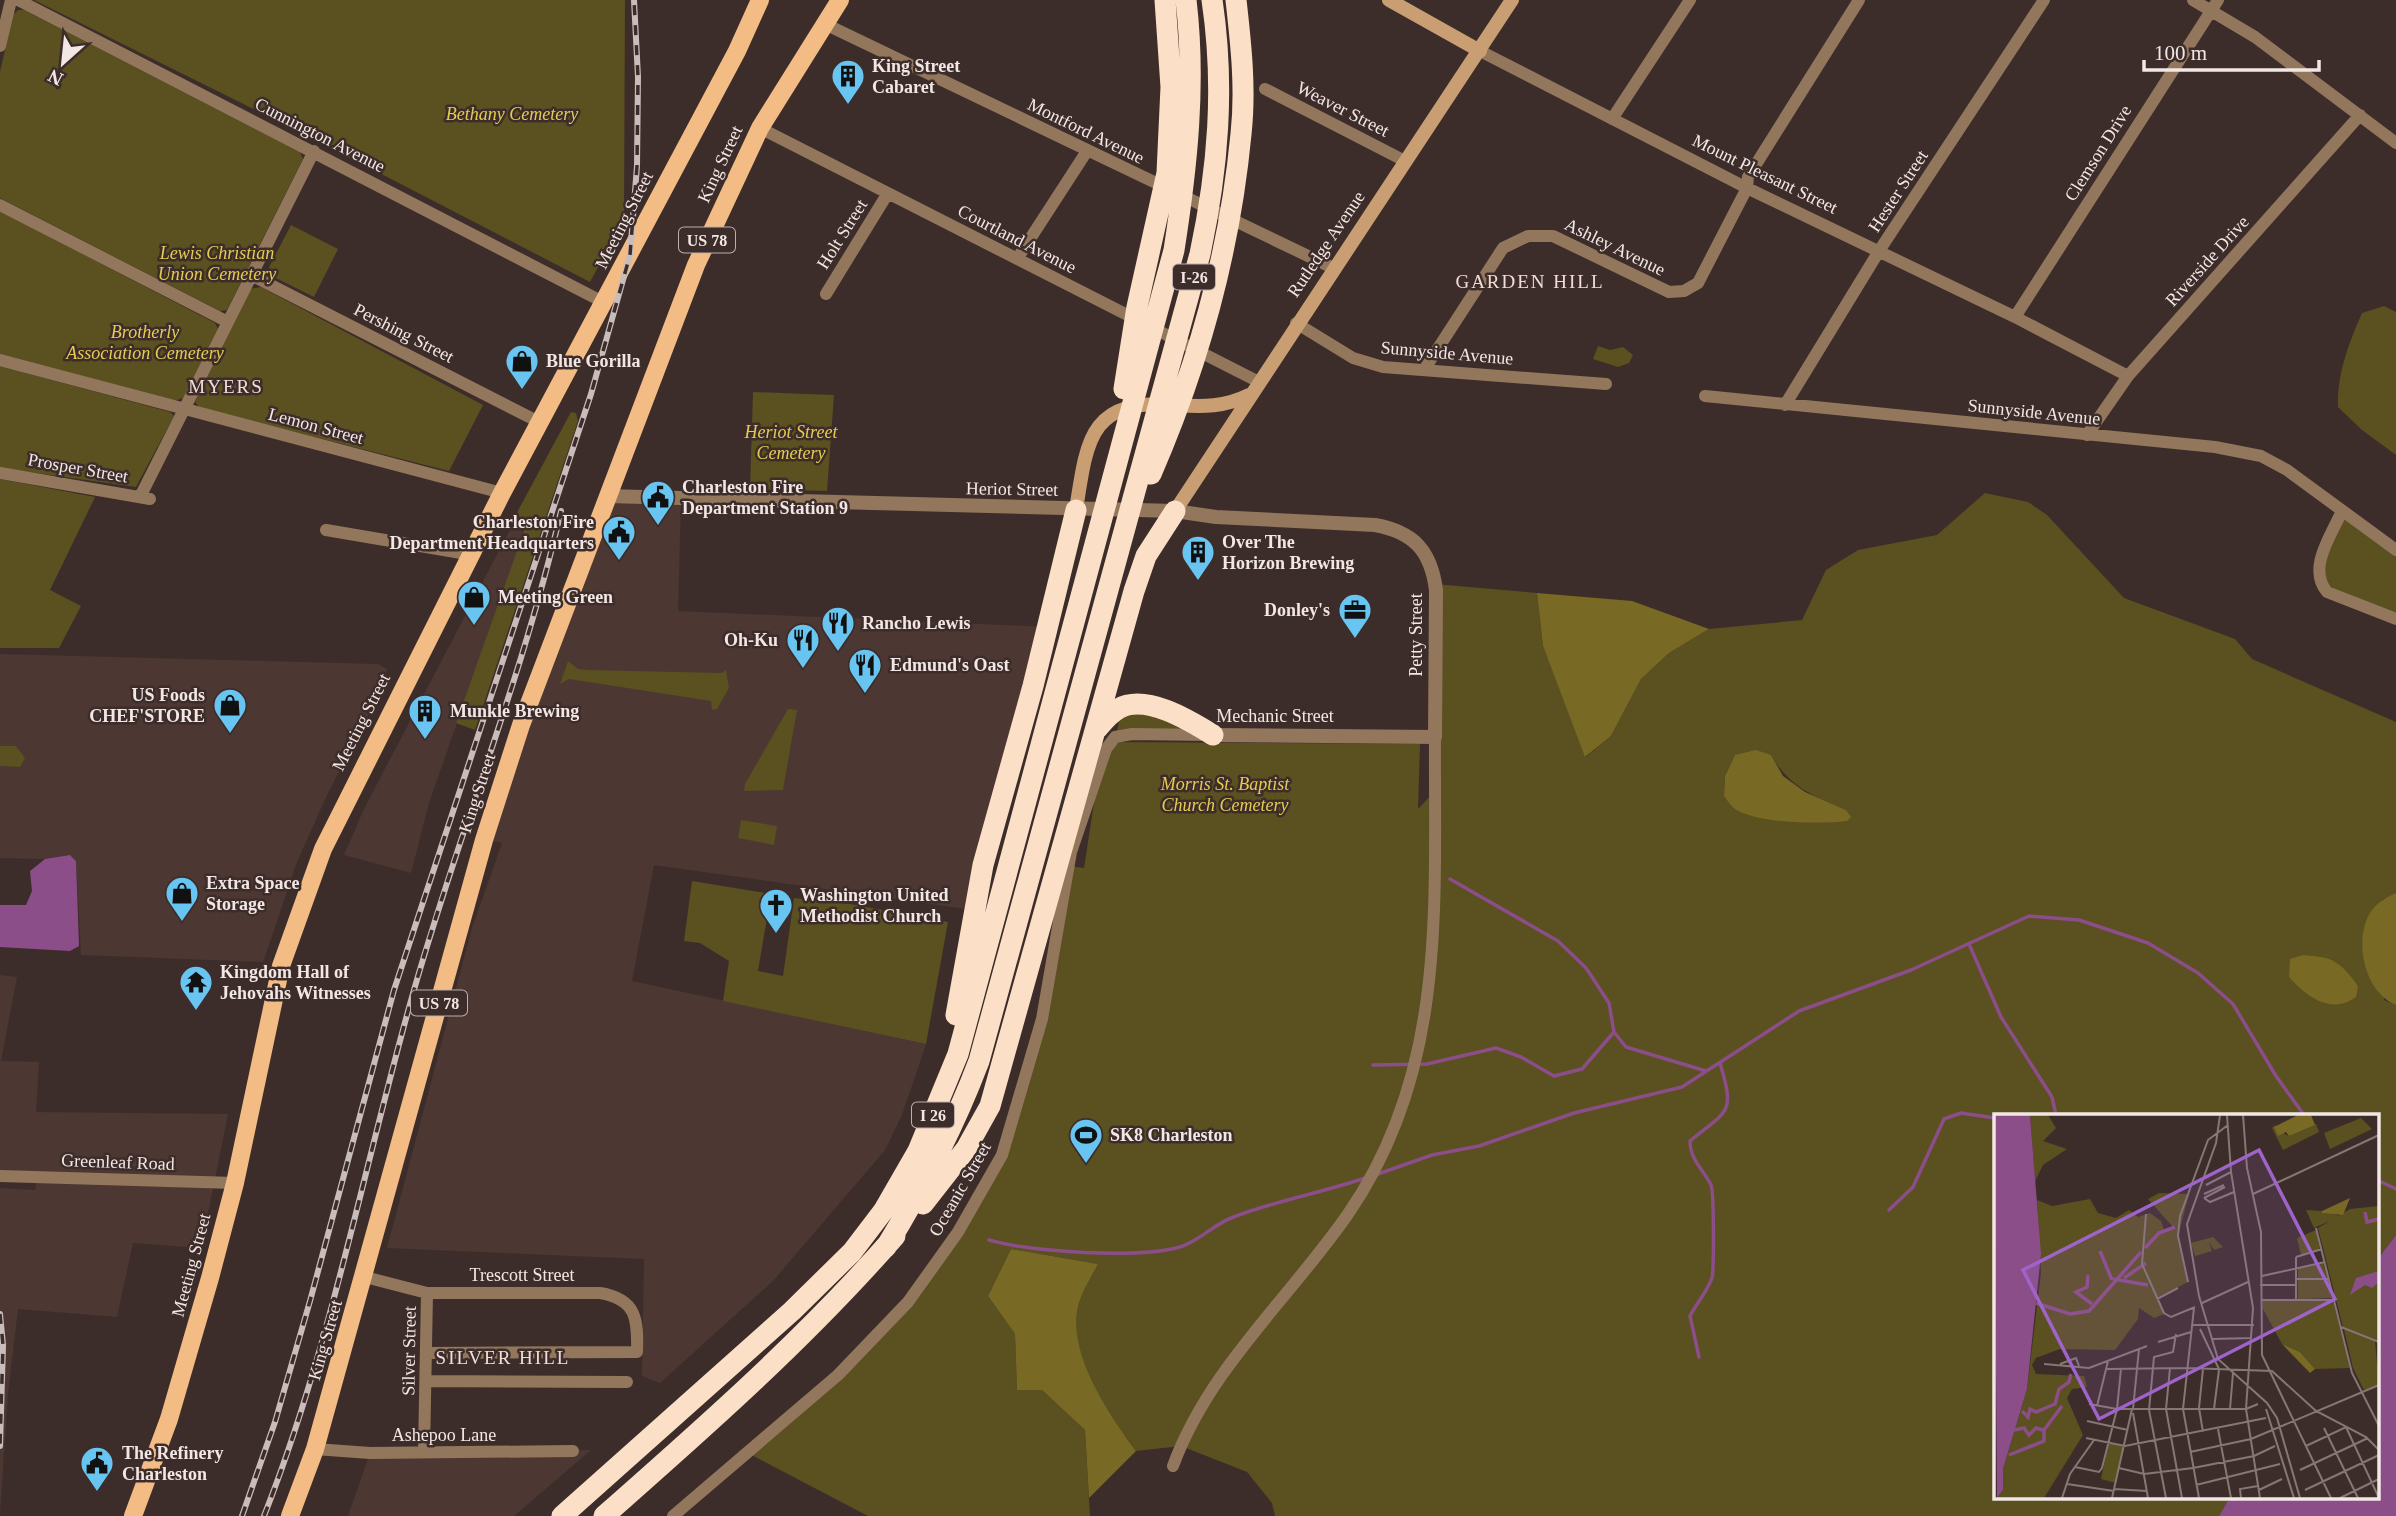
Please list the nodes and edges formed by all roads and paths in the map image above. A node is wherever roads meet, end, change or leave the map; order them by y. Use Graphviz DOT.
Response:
graph roads {
  1 [pos="11,0"];
  2 [pos="18,0"];
  3 [pos="760,0"];
  4 [pos="840,0"];
  5 [pos="1165,0"];
  6 [pos="1186,0"];
  7 [pos="1212,0"];
  8 [pos="1236,0"];
  9 [pos="1389,0"];
  10 [pos="1511,0"];
  11 [pos="1690,0"];
  12 [pos="1859,0"];
  13 [pos="2044,0"];
  14 [pos="2193,0"];
  15 [pos="2215,4"];
  16 [pos="825,24"];
  17 [pos="0,46"];
  18 [pos="1480,51"];
  19 [pos="1265,89"];
  20 [pos="2360,115"];
  21 [pos="1612,120"];
  22 [pos="760,128"];
  23 [pos="2396,143"];
  24 [pos="314,151"];
  25 [pos="1087,151"];
  26 [pos="1405,161"];
  27 [pos="1747,188"];
  28 [pos="888,193"];
  29 [pos="0,205"];
  30 [pos="1879,251"];
  31 [pos="1017,259"];
  32 [pos="1333,268"];
  33 [pos="251,275"];
  34 [pos="826,294"];
  35 [pos="605,303"];
  36 [pos="2015,317"];
  37 [pos="228,322"];
  38 [pos="1296,323"];
  39 [pos="0,360"];
  40 [pos="1424,370"];
  41 [pos="2128,376"];
  42 [pos="1606,384"];
  43 [pos="1254,388"];
  44 [pos="1705,396"];
  45 [pos="1786,405"];
  46 [pos="184,409"];
  47 [pos="541,423"];
  48 [pos="2087,435"];
  49 [pos="0,472"];
  50 [pos="502,493"];
  51 [pos="1107,495"];
  52 [pos="607,496"];
  53 [pos="1076,510"];
  54 [pos="1175,511"];
  55 [pos="2342,511"];
  56 [pos="326,530"];
  57 [pos="1412,540"];
  58 [pos="1121,547"];
  59 [pos="2396,550"];
  60 [pos="473,555"];
  61 [pos="1086,584"];
  62 [pos="1110,585"];
  63 [pos="2396,619"];
  64 [pos="1105,734"];
  65 [pos="1213,735"];
  66 [pos="1435,737"];
  67 [pos="918,1151"];
  68 [pos="0,1175"];
  69 [pos="235,1183"];
  70 [pos="886,1247"];
  71 [pos="365,1278"];
  72 [pos="427,1293"];
  73 [pos="427,1353"];
  74 [pos="427,1381"];
  75 [pos="626,1382"];
  76 [pos="315,1449"];
  77 [pos="573,1451"];
  78 [pos="424,1452"];
  79 [pos="1173,1466"];
  80 [pos="133,1516"];
  81 [pos="290,1516"];
  82 [pos="562,1516"];
  83 [pos="604,1516"];
  84 [pos="673,1516"];
  1 -- 17 [label="street"];
  2 -- 24 [label="street, Cunnington Avenue"];
  3 -- 35 [label="main road, Meeting Street"];
  4 -- 16 [label="main road, King Street / US 78"];
  5 -- 51 [label="highway"];
  6 -- 51 [label="highway, I-26"];
  7 -- 58 [label="highway, I-26"];
  8 -- 58 [label="highway"];
  9 -- 18 [label="main road, Mount Pleasant Street"];
  10 -- 18 [label="main road, Rutledge Avenue"];
  11 -- 21 [label="street"];
  12 -- 27 [label="street, Ashley Avenue"];
  13 -- 30 [label="street, Hester Street"];
  14 -- 15 [label="street"];
  15 -- 20 [label="street"];
  15 -- 36 [label="street, Clemson Drive"];
  16 -- 22 [label="main road, King Street / US 78"];
  16 -- 25 [label="street, Montford Avenue"];
  18 -- 21 [label="street, Mount Pleasant Street"];
  18 -- 26 [label="main road, Rutledge Avenue"];
  19 -- 26 [label="street, Weaver Street"];
  20 -- 23 [label="street"];
  20 -- 41 [label="street, Riverside Drive"];
  21 -- 27 [label="street, Mount Pleasant Street"];
  22 -- 28 [label="street, Courtland Avenue"];
  22 -- 52 [label="main road, King Street / US 78"];
  24 -- 33 [label="street"];
  24 -- 35 [label="street, Cunnington Avenue"];
  25 -- 31 [label="street"];
  25 -- 32 [label="street, Montford Avenue"];
  26 -- 32 [label="main road, Rutledge Avenue"];
  27 -- 30 [label="street, Mount Pleasant Street"];
  27 -- 40 [label="street, Ashley Avenue"];
  28 -- 31 [label="street, Courtland Avenue"];
  28 -- 34 [label="street, Holt Street"];
  29 -- 37 [label="street"];
  30 -- 36 [label="street, Mount Pleasant Street"];
  30 -- 45 [label="street, Hester Street"];
  31 -- 43 [label="street, Courtland Avenue"];
  32 -- 38 [label="main road, Rutledge Avenue"];
  33 -- 37 [label="street"];
  33 -- 47 [label="street, Pershing Street"];
  35 -- 47 [label="main road, Meeting Street"];
  36 -- 41 [label="street, Mount Pleasant Street"];
  37 -- 46 [label="street"];
  38 -- 40 [label="street, Sunnyside Avenue"];
  38 -- 43 [label="main road, Rutledge Avenue"];
  39 -- 46 [label="street, Lemon Street"];
  40 -- 42 [label="street, Sunnyside Avenue"];
  41 -- 48 [label="street, Riverside Drive"];
  43 -- 53 [label="main road"];
  43 -- 54 [label="main road, Rutledge Avenue"];
  44 -- 45 [label="street, Sunnyside Avenue"];
  45 -- 48 [label="street, Sunnyside Avenue"];
  46 -- 49 [label="street, Prosper Street"];
  46 -- 50 [label="street, Lemon Street"];
  47 -- 50 [label="main road, Meeting Street"];
  48 -- 55 [label="street, Sunnyside Avenue"];
  50 -- 60 [label="main road, Meeting Street"];
  51 -- 61 [label="highway, I-26"];
  52 -- 53 [label="street, Heriot Street"];
  52 -- 71 [label="main road, King Street / US 78"];
  53 -- 54 [label="street, Heriot Street"];
  53 -- 67 [label="highway"];
  54 -- 57 [label="street, Heriot Street"];
  54 -- 64 [label="highway"];
  55 -- 59 [label="street, Sunnyside Avenue"];
  55 -- 63 [label="street"];
  56 -- 60 [label="street"];
  57 -- 66 [label="street, Petty Street"];
  58 -- 62 [label="highway, I-26"];
  60 -- 69 [label="main road, Meeting Street"];
  61 -- 67 [label="highway, I 26"];
  62 -- 70 [label="highway, I 26"];
  64 -- 65 [label="street, Mechanic Street"];
  64 -- 65 [label="highway"];
  64 -- 70 [label="highway"];
  64 -- 84 [label="street, Oceanic Street"];
  65 -- 66 [label="street, Mechanic Street"];
  66 -- 79 [label="street"];
  67 -- 82 [label="highway, I 26"];
  68 -- 69 [label="street, Greenleaf Road"];
  69 -- 80 [label="main road, Meeting Street"];
  70 -- 83 [label="highway, I 26"];
  71 -- 72 [label="street, Trescott Street"];
  71 -- 76 [label="main road, King Street / US 78"];
  72 -- 73 [label="street, Silver Street"];
  72 -- 73 [label="street, Trescott Street"];
  73 -- 74 [label="street, Silver Street"];
  74 -- 75 [label="street"];
  74 -- 78 [label="street, Silver Street"];
  76 -- 78 [label="street, Ashepoo Lane"];
  76 -- 81 [label="main road, King Street / US 78"];
  77 -- 78 [label="street, Ashepoo Lane"];
}
